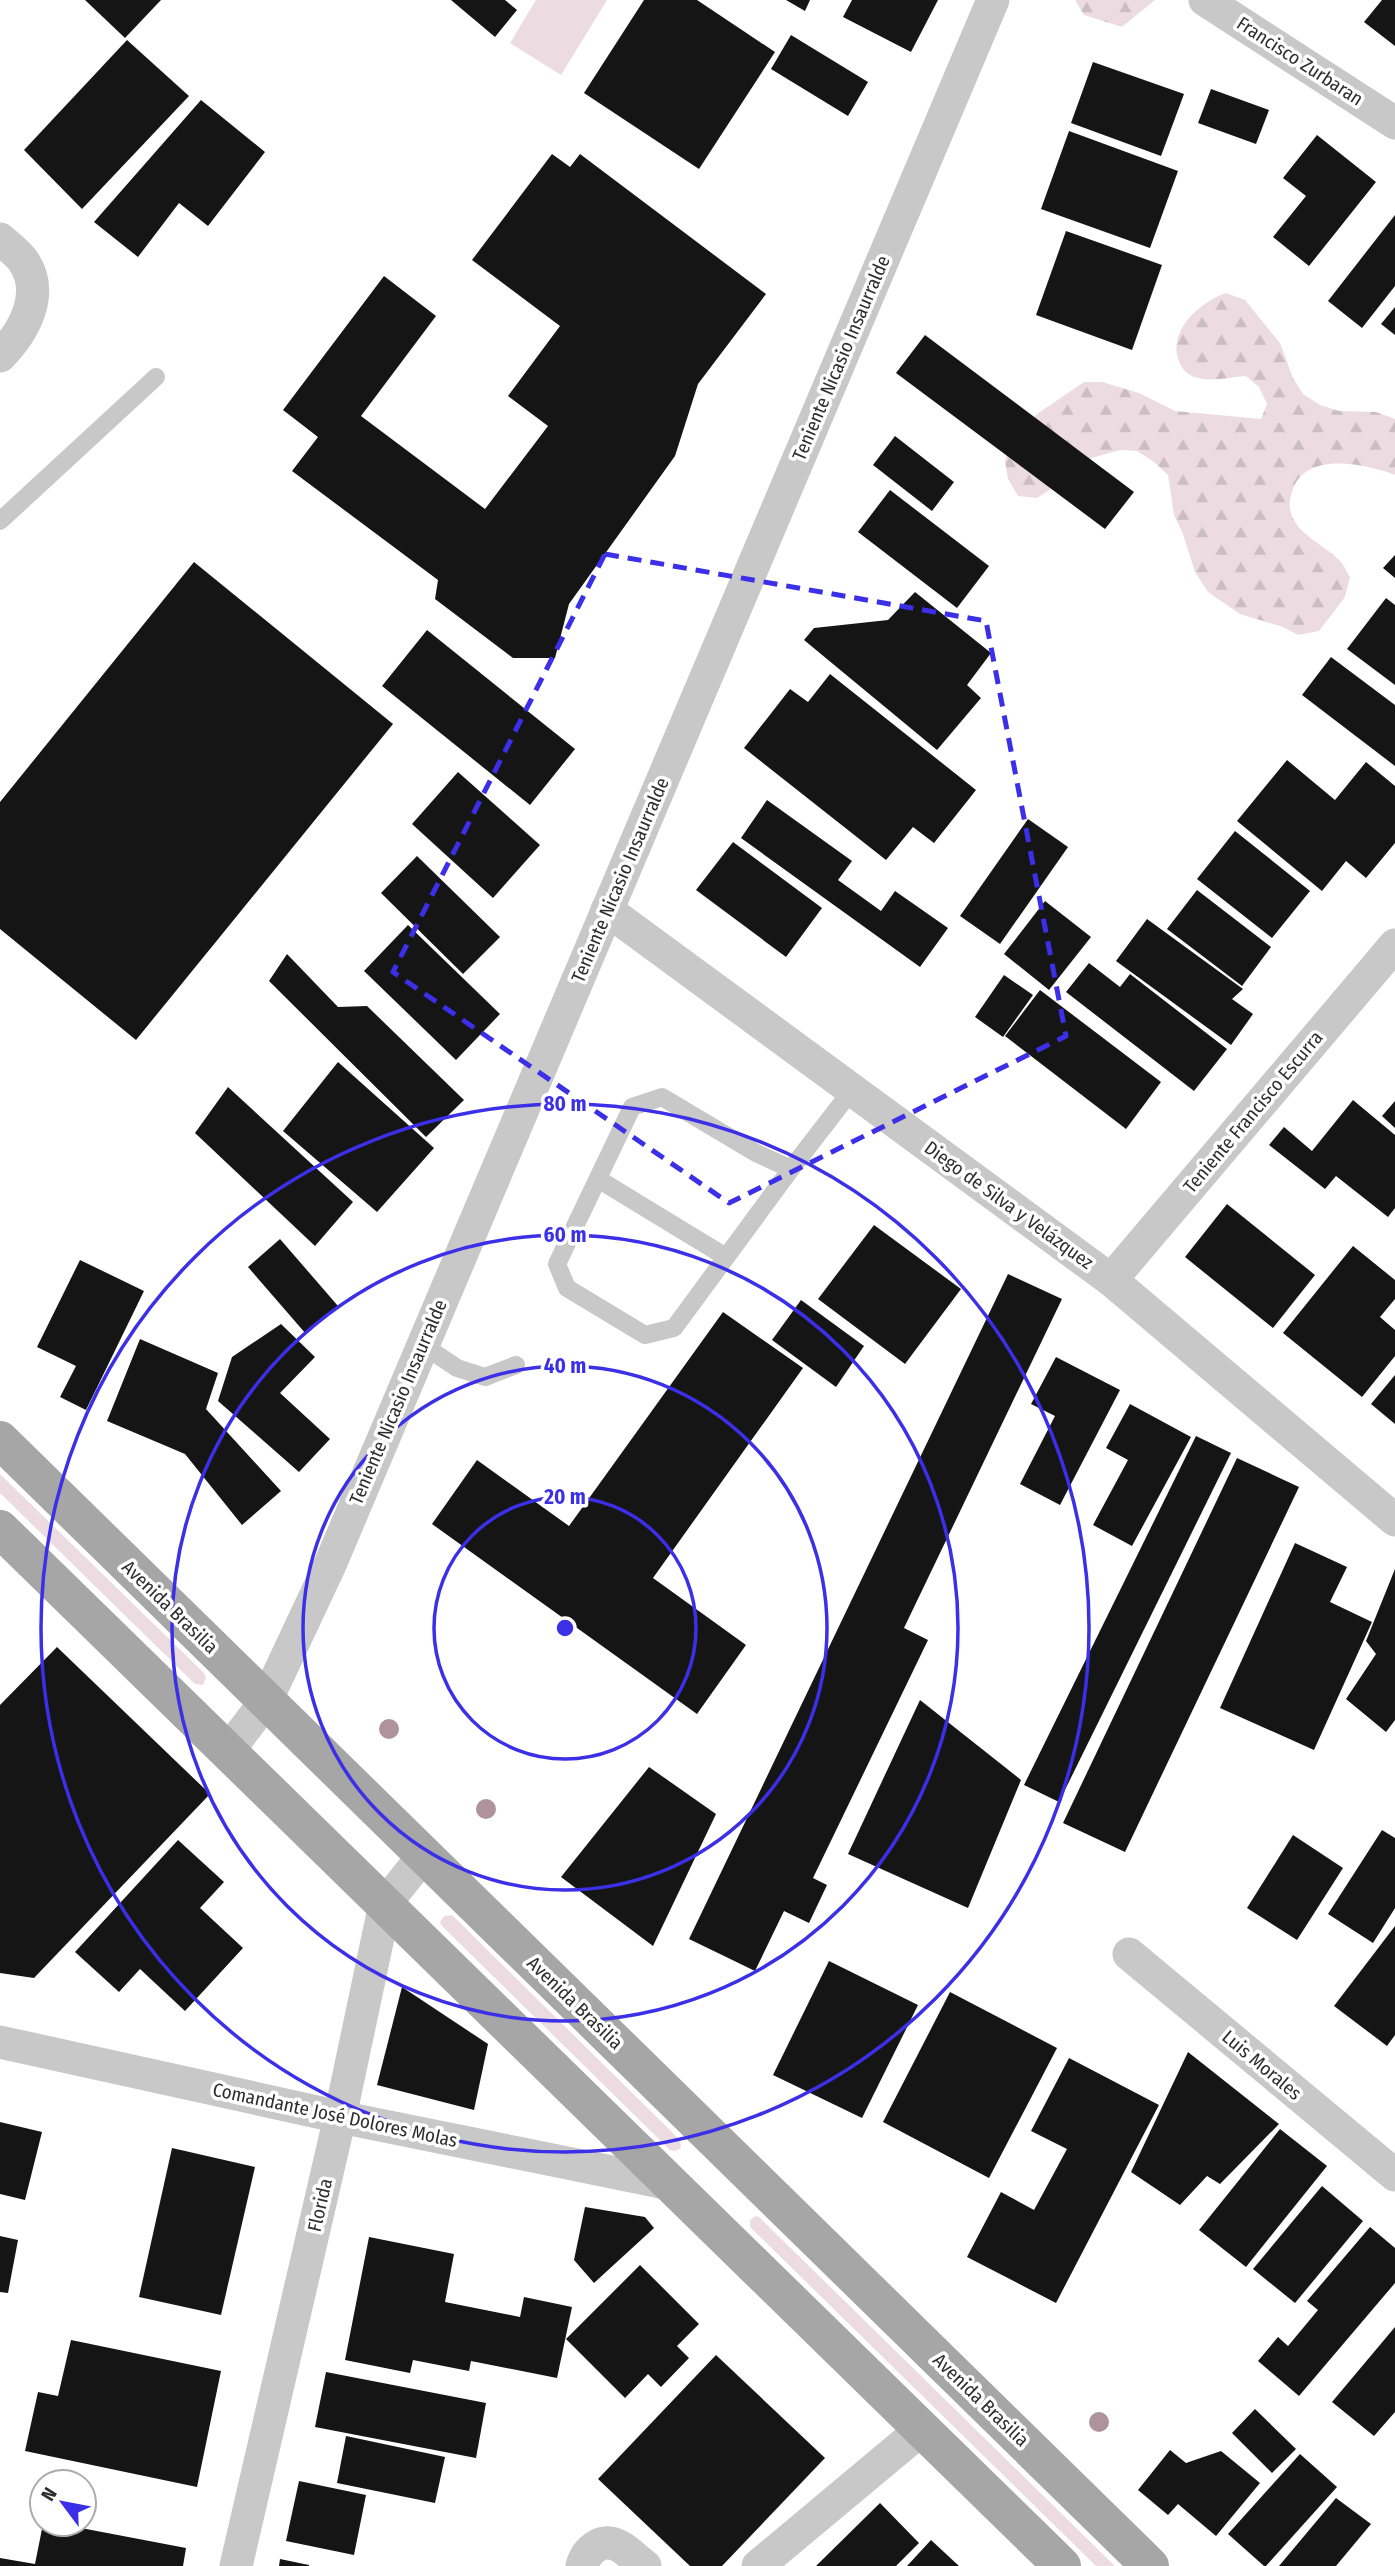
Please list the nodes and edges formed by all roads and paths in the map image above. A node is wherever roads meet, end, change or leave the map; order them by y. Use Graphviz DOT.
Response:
graph roads {
  1 [pos="993,0"];
  2 [pos="1205,0"];
  3 [pos="1395,123"];
  4 [pos="0,239"];
  5 [pos="0,356"];
  6 [pos="156,377"];
  7 [pos="0,521"];
  8 [pos="607,909"];
  9 [pos="1395,945"];
  10 [pos="852,1090"];
  11 [pos="790,1169"];
  12 [pos="598,1179"];
  13 [pos="726,1257"];
  14 [pos="1111,1280"];
  15 [pos="423,1345"];
  16 [pos="516,1365"];
  17 [pos="0,1440"];
  18 [pos="1395,1520"];
  19 [pos="0,1530"];
  20 [pos="265,1701"];
  21 [pos="228,1751"];
  22 [pos="424,1855"];
  23 [pos="385,1904"];
  24 [pos="1129,1954"];
  25 [pos="0,2042"];
  26 [pos="340,2117"];
  27 [pos="1395,2175"];
  28 [pos="671,2184"];
  29 [pos="922,2429"];
  30 [pos="236,2566"];
  31 [pos="582,2566"];
  32 [pos="645,2566"];
  33 [pos="758,2566"];
  34 [pos="1062,2566"];
  35 [pos="1150,2566"];
  1 -- 8 [label="street, Teniente Nicasio Insaurralde"];
  2 -- 3 [label="street, Francisco Zurbaran"];
  4 -- 5 [label="street"];
  6 -- 7 [label="lane"];
  8 -- 10 [label="street, Diego de Silva y Velázquez"];
  8 -- 15 [label="street, Teniente Nicasio Insaurralde"];
  9 -- 14 [label="street, Teniente Francisco Escurra"];
  10 -- 11 [label="lane"];
  10 -- 14 [label="street, Diego de Silva y Velázquez"];
  11 -- 12 [label="lane"];
  11 -- 13 [label="lane"];
  12 -- 13 [label="lane"];
  12 -- 13 [label="lane"];
  14 -- 18 [label="street, Diego de Silva y Velázquez"];
  15 -- 16 [label="lane"];
  15 -- 20 [label="street, Teniente Nicasio Insaurralde"];
  17 -- 20 [label="main road, Avenida Brasilia"];
  19 -- 21 [label="main road"];
  20 -- 21 [label="street, Teniente Nicasio Insaurralde"];
  20 -- 22 [label="main road, Avenida Brasilia"];
  21 -- 23 [label="main road"];
  22 -- 23 [label="street, Florida"];
  22 -- 35 [label="main road, Avenida Brasilia"];
  23 -- 26 [label="street, Florida"];
  23 -- 28 [label="main road"];
  24 -- 27 [label="street, Luis Morales"];
  25 -- 26 [label="street, Comandante José Dolores Molas"];
  26 -- 28 [label="street, Comandante José Dolores Molas"];
  26 -- 30 [label="street, Florida"];
  28 -- 29 [label="main road"];
  29 -- 33 [label="street"];
  29 -- 34 [label="main road"];
  31 -- 32 [label="street"];
}
